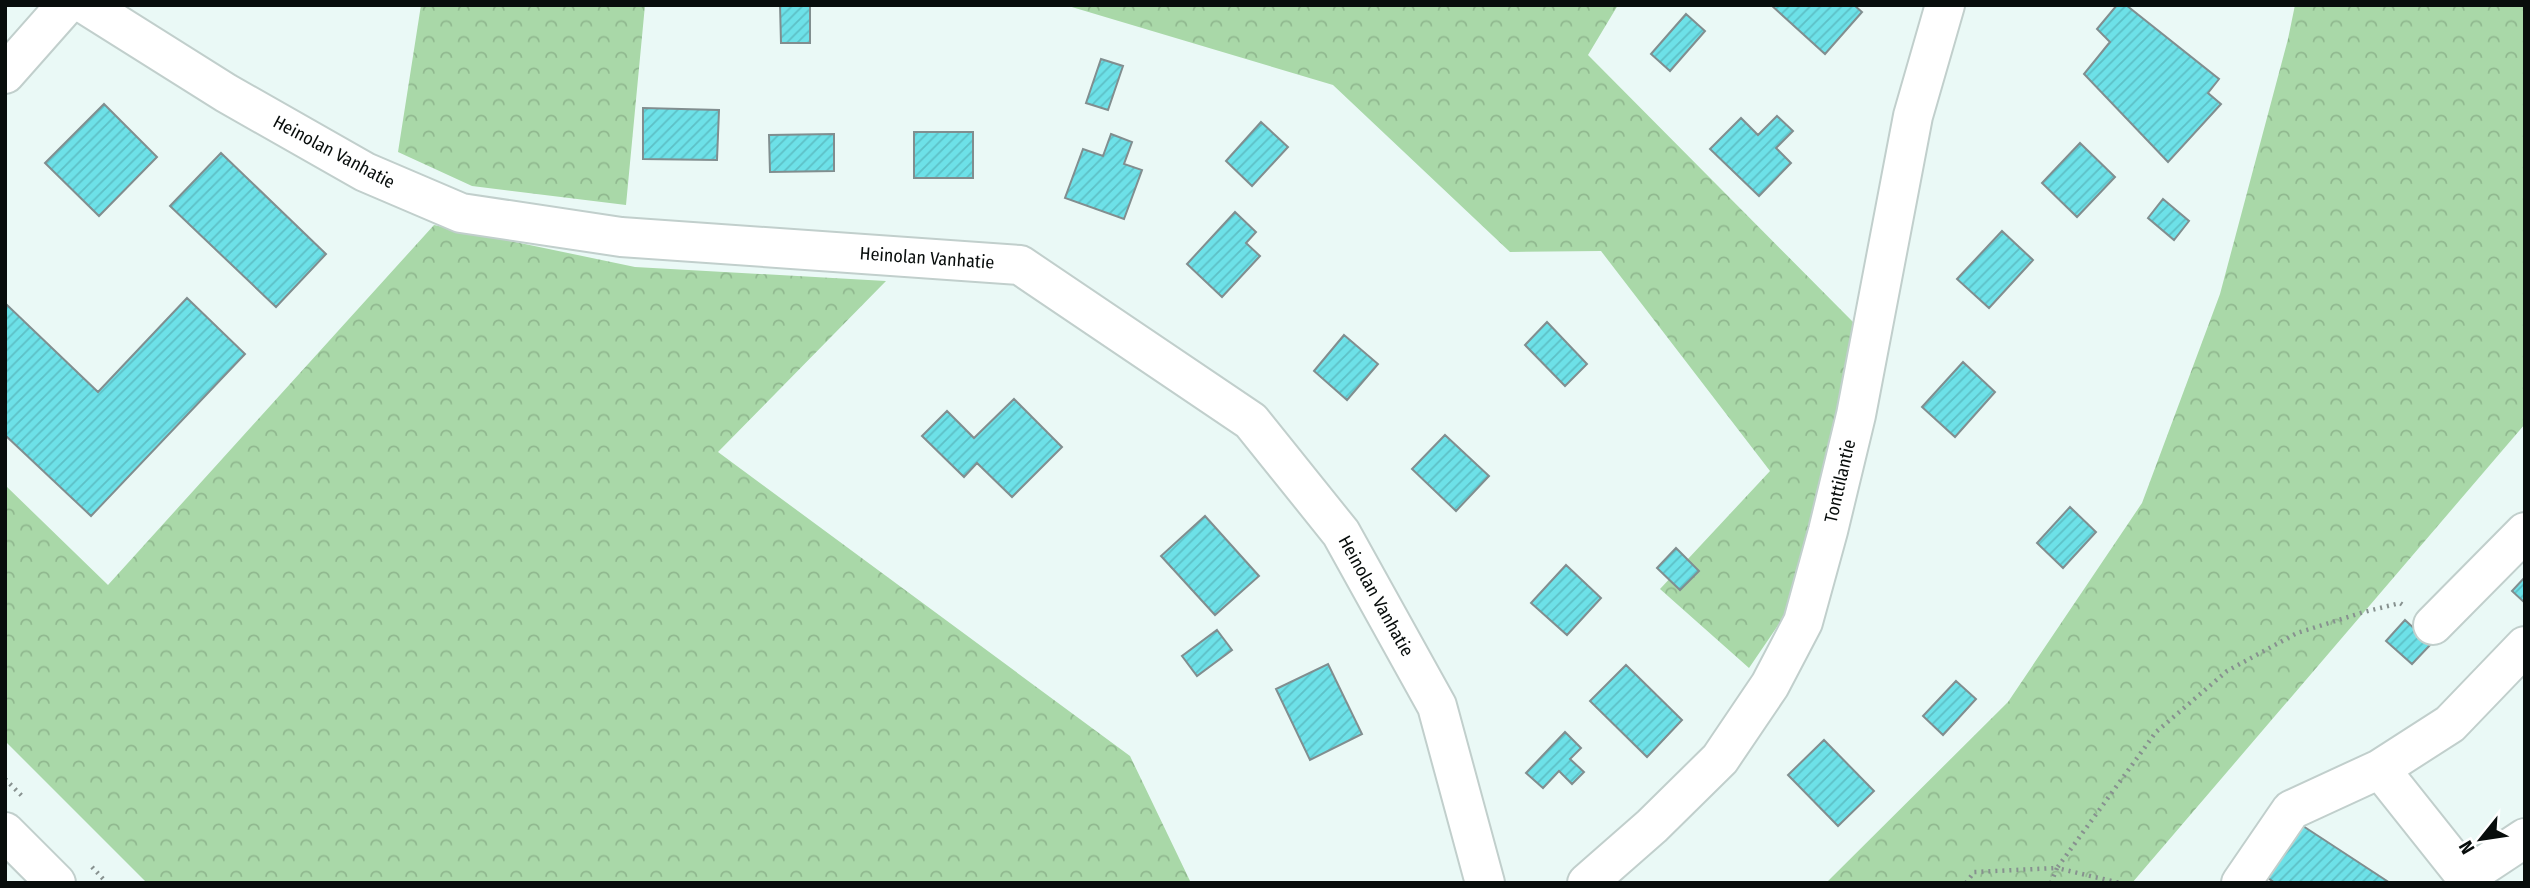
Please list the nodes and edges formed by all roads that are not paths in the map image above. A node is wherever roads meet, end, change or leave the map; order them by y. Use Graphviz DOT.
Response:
graph roads {
  1 [pos="66,5"];
  2 [pos="86,5"];
  3 [pos="1945,5"];
  4 [pos="5,74"];
  5 [pos="2525,532"];
  6 [pos="2433,625"];
  7 [pos="2525,646"];
  8 [pos="2380,769"];
  9 [pos="5,832"];
  10 [pos="2525,838"];
  11 [pos="2469,880"];
  12 [pos="56,883"];
  13 [pos="1485,883"];
  14 [pos="1587,883"];
  15 [pos="2241,883"];
  1 -- 4 [label="street"];
  2 -- 13 [label="street, Heinolan Vanhatie"];
  3 -- 14 [label="street, Tonttilantie"];
  5 -- 6 [label="street"];
  7 -- 8 [label="street"];
  8 -- 11 [label="street"];
  8 -- 15 [label="street"];
  9 -- 12 [label="street"];
  10 -- 11 [label="street"];
}
